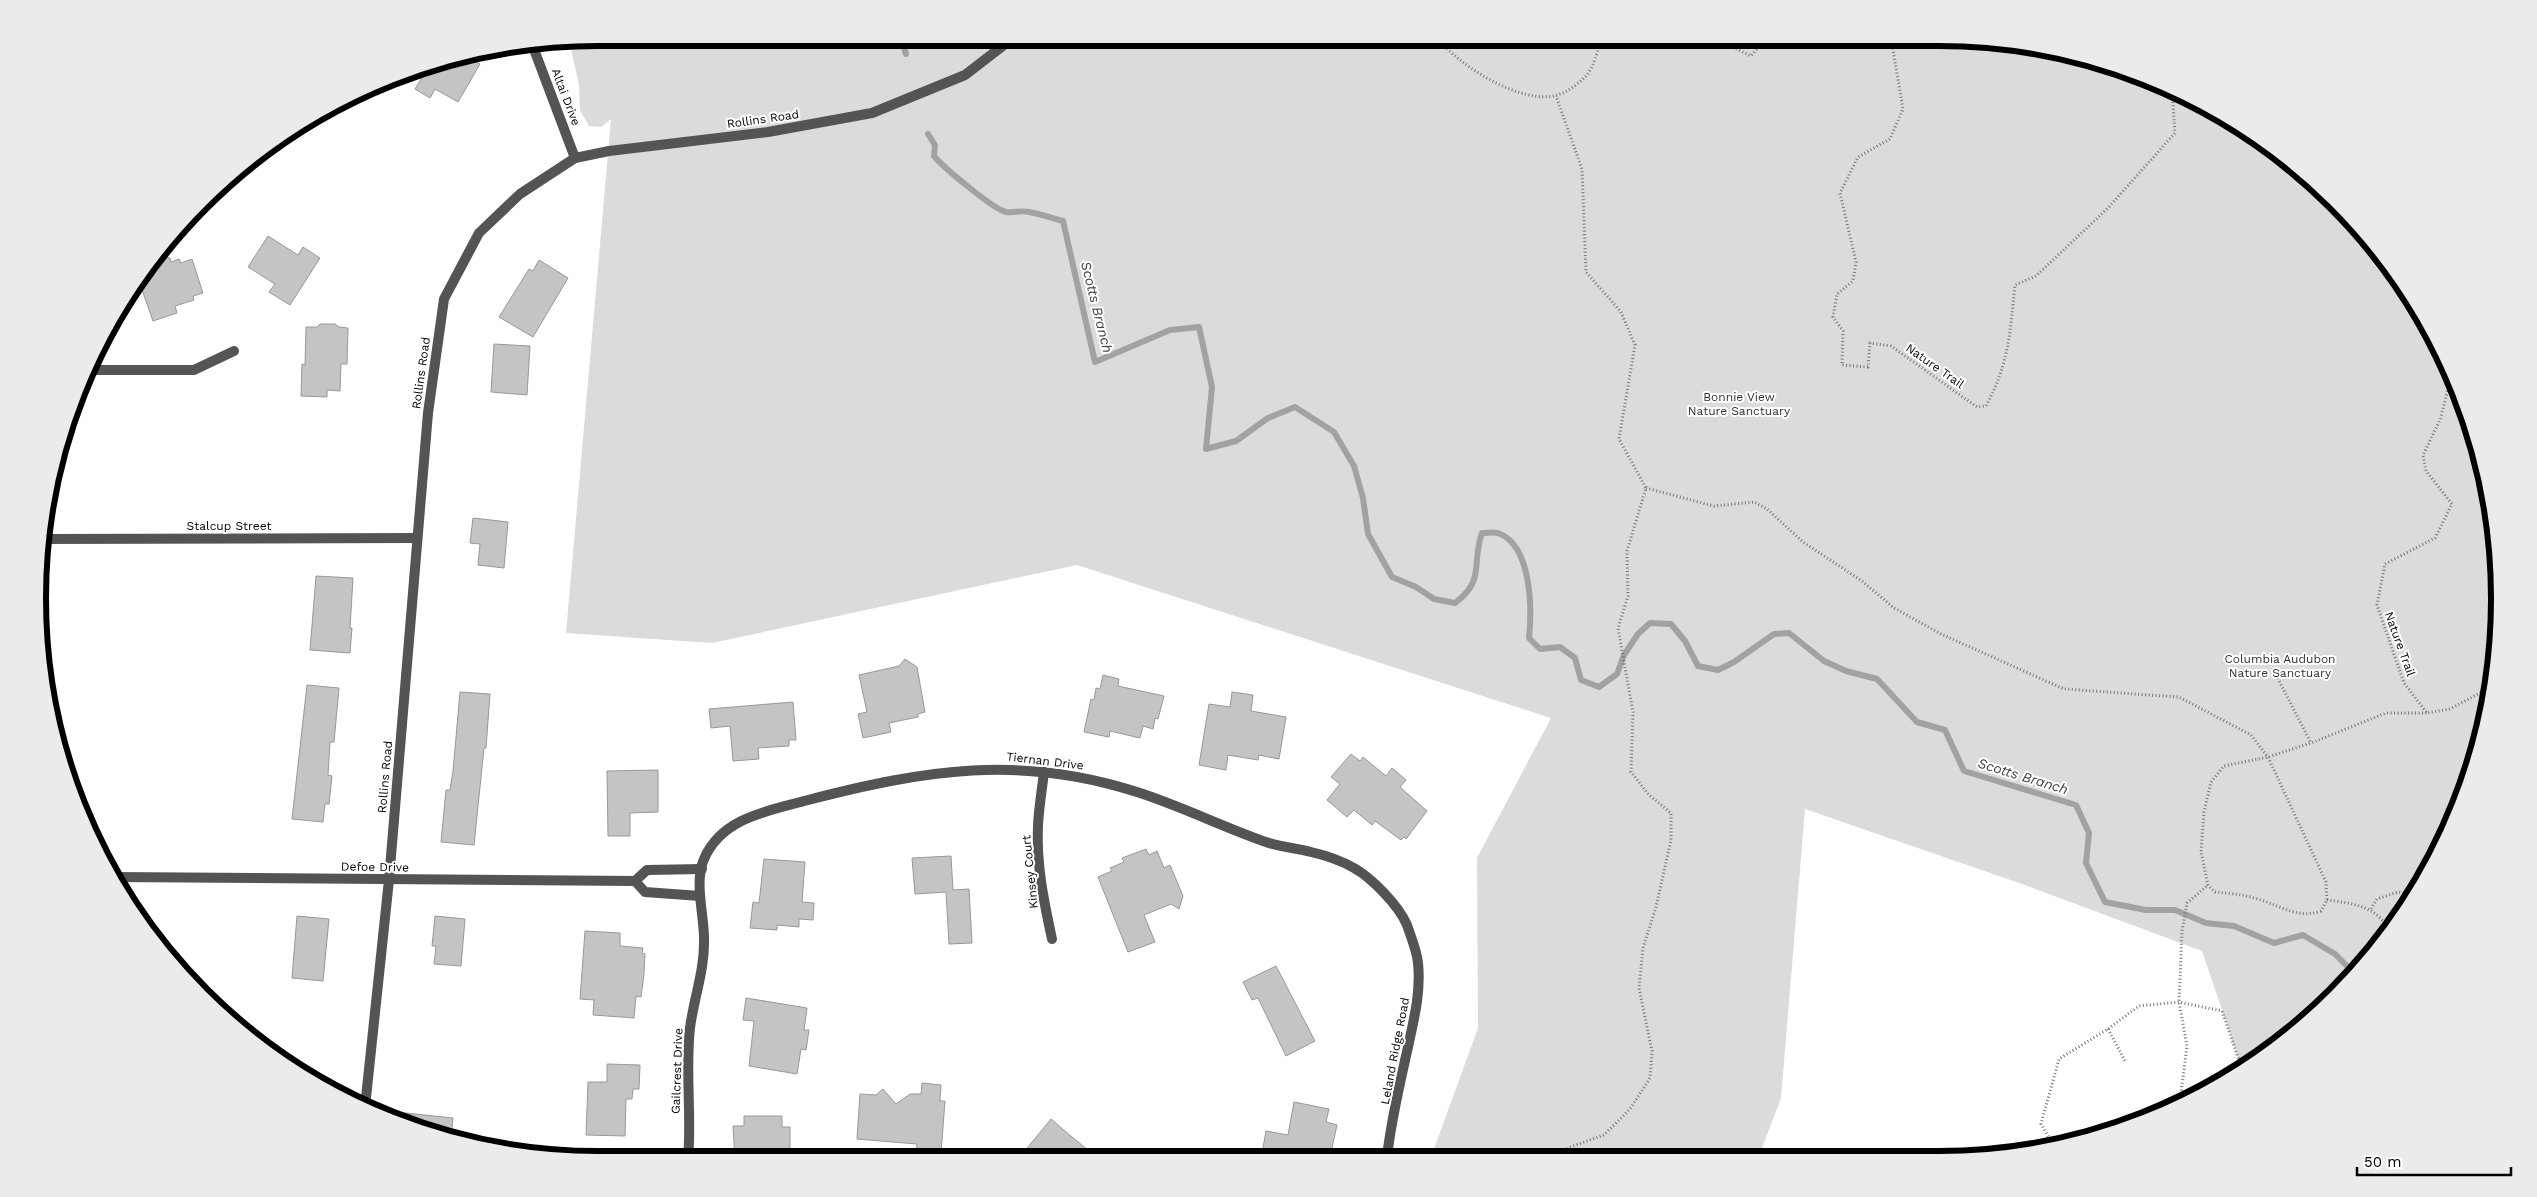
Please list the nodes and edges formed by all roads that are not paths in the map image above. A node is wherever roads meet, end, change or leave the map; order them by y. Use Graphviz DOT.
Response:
graph roads {
  1 [pos="1003,46"];
  2 [pos="534,50"];
  3 [pos="575,158"];
  4 [pos="234,351"];
  5 [pos="96,370"];
  6 [pos="416,538"];
  7 [pos="50,539"];
  8 [pos="1044,772"];
  9 [pos="702,869"];
  10 [pos="121,877"];
  11 [pos="389,880"];
  12 [pos="635,881"];
  13 [pos="700,896"];
  14 [pos="1406,922"];
  15 [pos="1052,939"];
  16 [pos="366,1099"];
  17 [pos="688,1151"];
  18 [pos="1388,1151"];
  1 -- 3 [label="street, Rollins Road"];
  2 -- 3 [label="street, Altai Drive"];
  3 -- 6 [label="street, Rollins Road"];
  4 -- 5 [label="street"];
  6 -- 7 [label="street, Stalcup Street"];
  6 -- 11 [label="street, Rollins Road"];
  8 -- 9 [label="street, Tiernan Drive"];
  8 -- 14 [label="street, Tiernan Drive"];
  8 -- 15 [label="street, Kinsey Court"];
  9 -- 12 [label="street, Defoe Drive"];
  9 -- 13 [label="street, Tiernan Drive"];
  10 -- 11 [label="street, Defoe Drive"];
  11 -- 12 [label="street, Defoe Drive"];
  11 -- 16 [label="street, Rollins Road"];
  12 -- 13 [label="street"];
  13 -- 17 [label="street, Gailcrest Drive"];
  14 -- 18 [label="street, Leland Ridge Road"];
}
